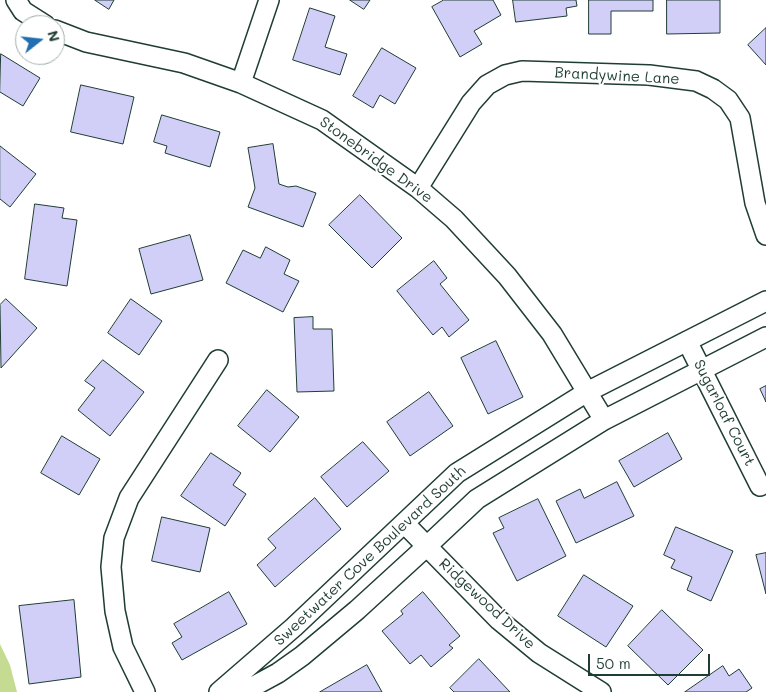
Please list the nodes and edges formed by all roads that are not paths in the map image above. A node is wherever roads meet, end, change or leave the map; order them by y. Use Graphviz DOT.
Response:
graph roads {
  1 [pos="16,0"];
  2 [pos="269,0"];
  3 [pos="29,15"];
  4 [pos="65,34"];
  5 [pos="241,83"];
  6 [pos="418,188"];
  7 [pos="766,235"];
  8 [pos="766,301"];
  9 [pos="766,337"];
  10 [pos="687,341"];
  11 [pos="218,360"];
  12 [pos="702,369"];
  13 [pos="587,392"];
  14 [pos="604,420"];
  15 [pos="760,486"];
  16 [pos="405,524"];
  17 [pos="426,547"];
  18 [pos="145,692"];
  19 [pos="219,692"];
  20 [pos="244,692"];
  21 [pos="601,692"];
  1 -- 3 [label="street"];
  2 -- 5 [label="street"];
  4 -- 5 [label="street, Stonebridge Drive"];
  5 -- 6 [label="street, Stonebridge Drive"];
  6 -- 7 [label="street, Brandywine Lane"];
  6 -- 13 [label="street, Stonebridge Drive"];
  8 -- 10 [label="street, Sweetwater Cove Boulevard South"];
  9 -- 12 [label="street, Sweetwater Cove Boulevard South"];
  10 -- 12 [label="street, Sugarloaf Court"];
  10 -- 13 [label="street, Sweetwater Cove Boulevard South"];
  11 -- 18 [label="street"];
  12 -- 14 [label="street, Sweetwater Cove Boulevard South"];
  12 -- 15 [label="street, Sugarloaf Court"];
  13 -- 14 [label="street, Stonebridge Drive"];
  13 -- 16 [label="street, Sweetwater Cove Boulevard South"];
  14 -- 17 [label="street, Sweetwater Cove Boulevard South"];
  16 -- 17 [label="street, Ridgewood Drive"];
  16 -- 19 [label="street, Sweetwater Cove Boulevard South"];
  17 -- 20 [label="street, Sweetwater Cove Boulevard South"];
  17 -- 21 [label="street, Ridgewood Drive"];
}
